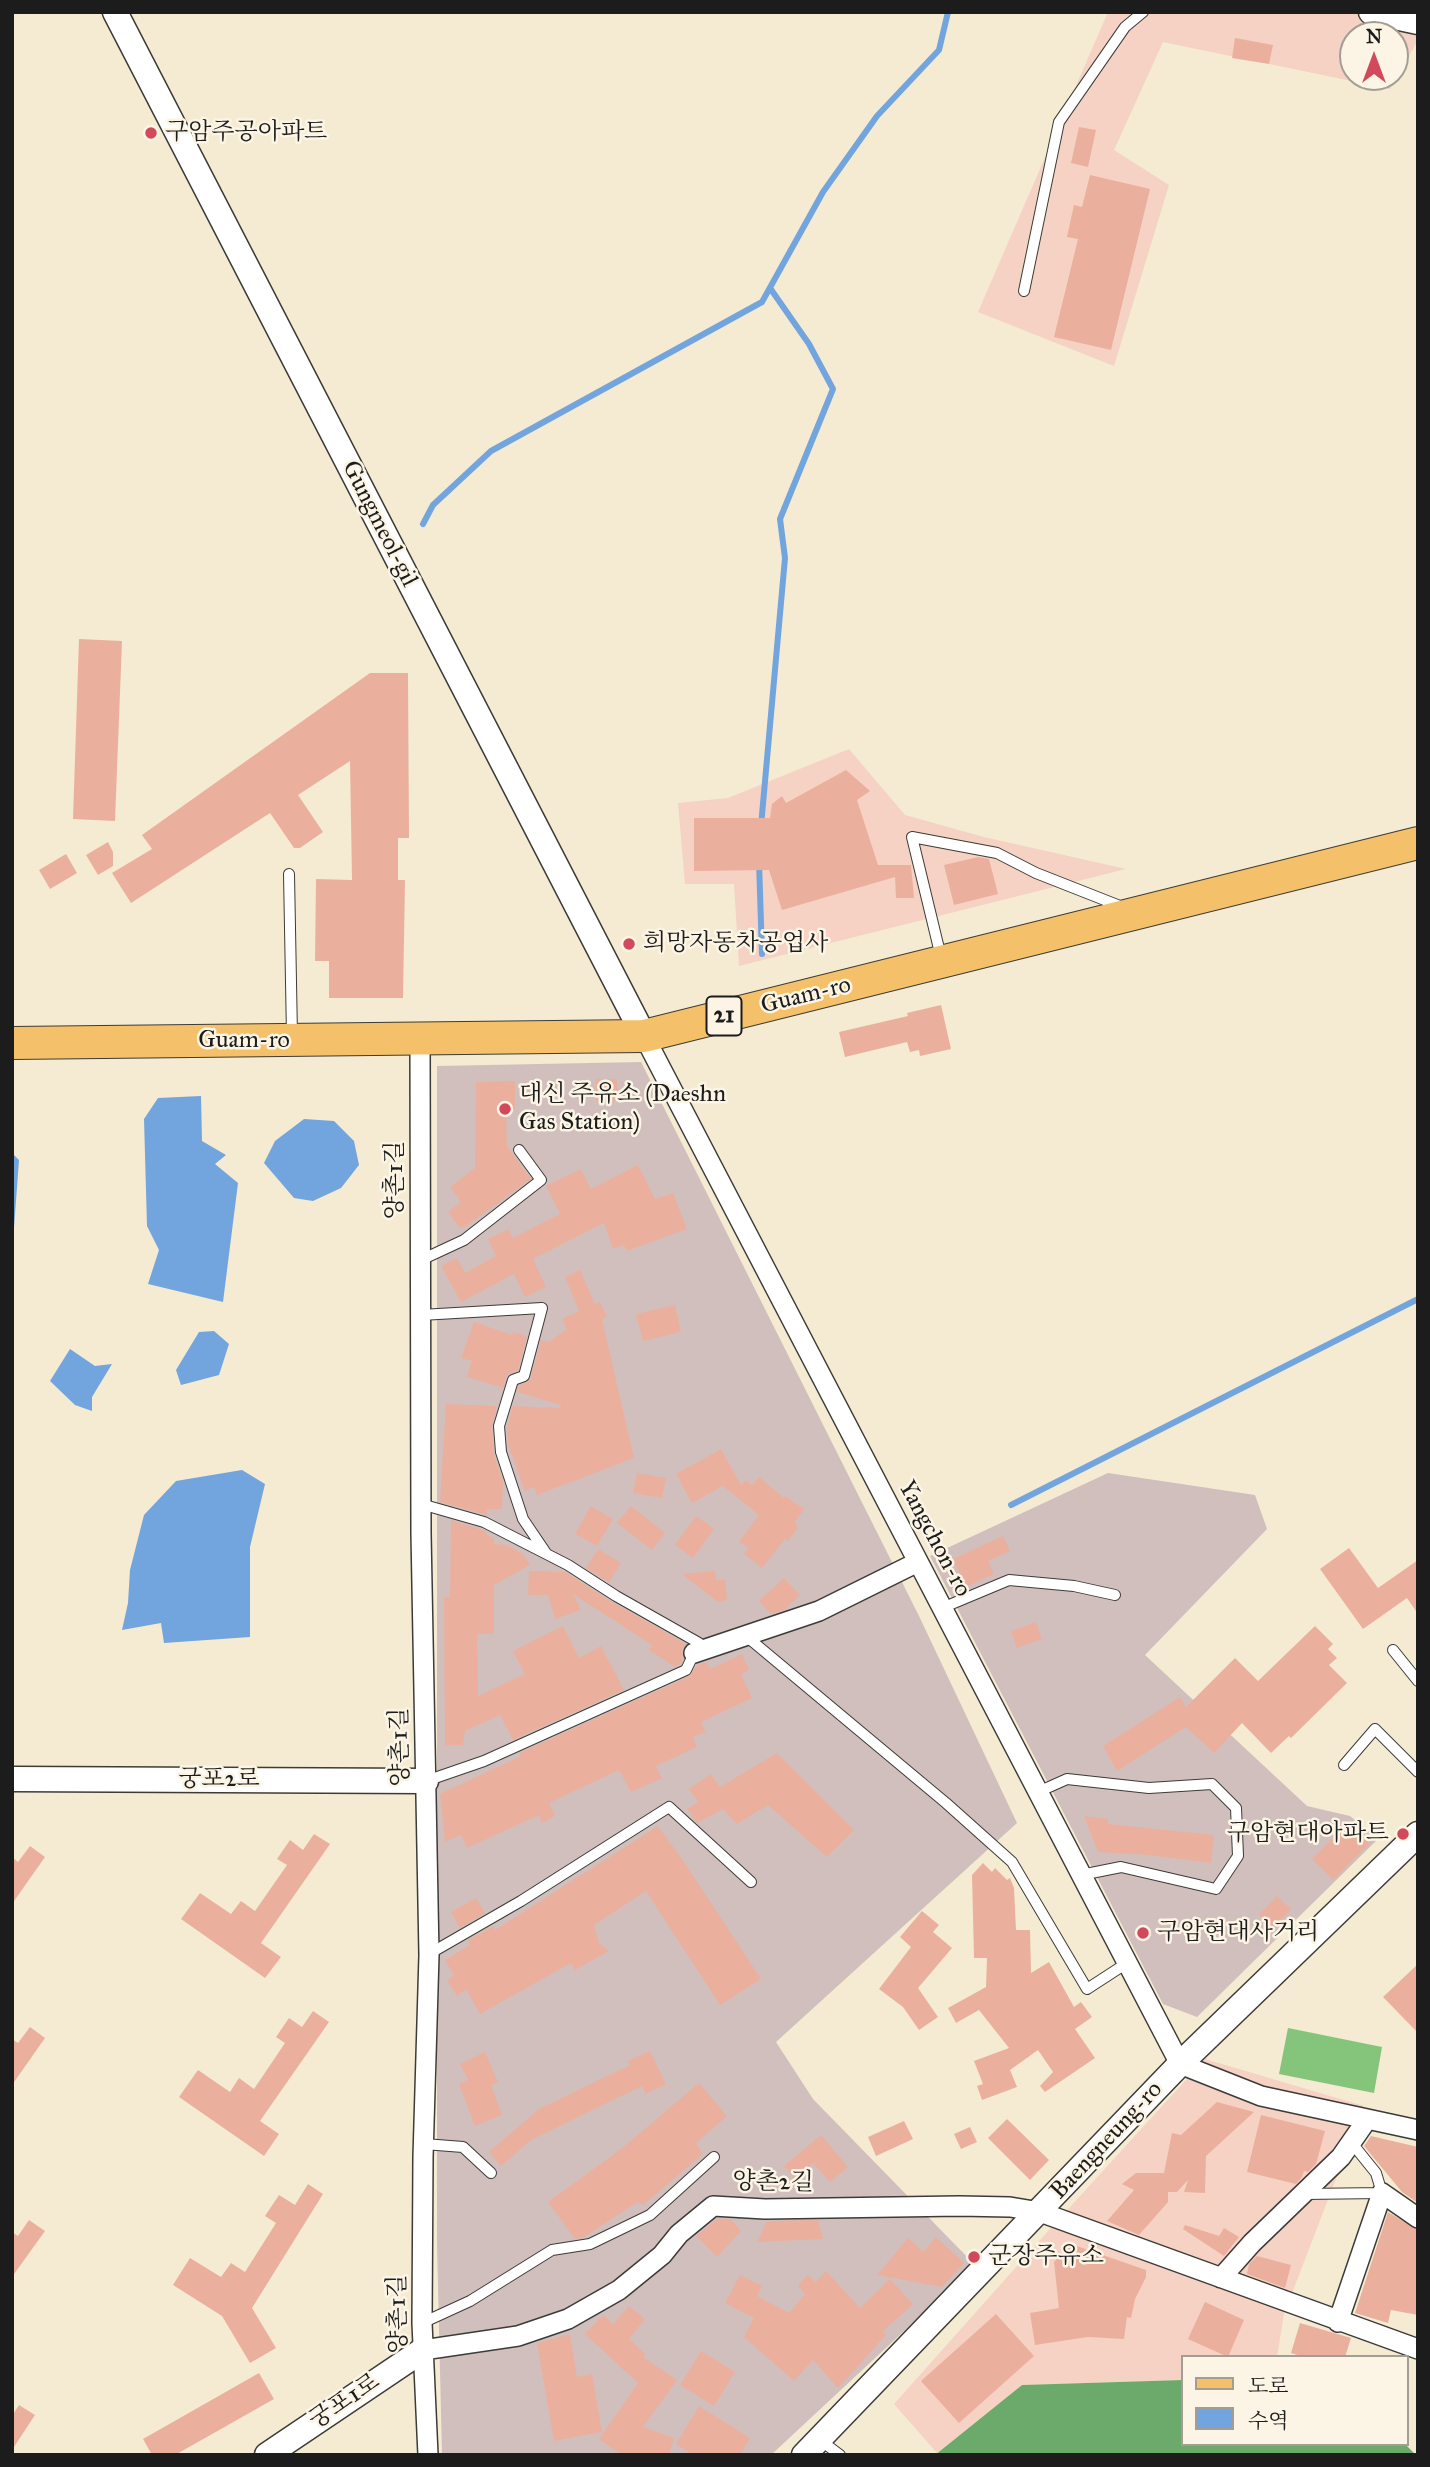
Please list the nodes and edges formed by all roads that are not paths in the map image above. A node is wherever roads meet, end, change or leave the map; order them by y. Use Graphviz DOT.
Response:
graph roads {
  1 [pos="115,12"];
  2 [pos="1143,12"];
  3 [pos="1371,12"];
  4 [pos="1418,22"];
  5 [pos="1024,291"];
  6 [pos="1418,843"];
  7 [pos="289,874"];
  8 [pos="1138,913"];
  9 [pos="942,962"];
  10 [pos="644,1036"];
  11 [pos="420,1038"];
  12 [pos="292,1040"];
  13 [pos="12,1043"];
  14 [pos="519,1150"];
  15 [pos="421,1259"];
  16 [pos="421,1315"];
  17 [pos="421,1504"];
  18 [pos="546,1554"];
  19 [pos="918,1562"];
  20 [pos="1115,1595"];
  21 [pos="942,1608"];
  22 [pos="745,1636"];
  23 [pos="1392,1650"];
  24 [pos="694,1653"];
  25 [pos="1418,1681"];
  26 [pos="1344,1765"];
  27 [pos="1418,1772"];
  28 [pos="12,1779"];
  29 [pos="426,1782"];
  30 [pos="1038,1791"];
  31 [pos="1418,1834"];
  32 [pos="1081,1875"];
  33 [pos="751,1882"];
  34 [pos="429,1955"];
  35 [pos="1127,1963"];
  36 [pos="1180,2064"];
  37 [pos="1366,2120"];
  38 [pos="1418,2130"];
  39 [pos="1351,2142"];
  40 [pos="424,2144"];
  41 [pos="714,2157"];
  42 [pos="491,2173"];
  43 [pos="1382,2193"];
  44 [pos="1303,2194"];
  45 [pos="1040,2212"];
  46 [pos="1418,2218"];
  47 [pos="1221,2278"];
  48 [pos="422,2322"];
  49 [pos="1339,2322"];
  50 [pos="1418,2349"];
  51 [pos="423,2350"];
  52 [pos="811,2447"];
  53 [pos="267,2455"];
  54 [pos="429,2455"];
  55 [pos="840,2455"];
  1 -- 10 [label="street, Gungmeol-gil"];
  2 -- 5 [label="lane"];
  3 -- 4 [label="street"];
  6 -- 8 [label="main road, Guam-ro / 21"];
  7 -- 12 [label="lane"];
  8 -- 9 [label="main road, Guam-ro / 21"];
  8 -- 9 [label="lane"];
  9 -- 10 [label="main road, Guam-ro / 21"];
  10 -- 11 [label="main road, Guam-ro / 21"];
  10 -- 19 [label="street, Yangchon-ro"];
  11 -- 12 [label="main road, Guam-ro / 21"];
  11 -- 15 [label="street, 양촌1길"];
  12 -- 13 [label="main road, Guam-ro / 21"];
  14 -- 15 [label="lane"];
  15 -- 16 [label="street, 양촌1길"];
  16 -- 17 [label="street, 양촌1길"];
  16 -- 18 [label="lane"];
  17 -- 18 [label="lane"];
  17 -- 29 [label="street, 양촌1길"];
  18 -- 24 [label="lane"];
  19 -- 21 [label="street, Yangchon-ro"];
  19 -- 22 [label="street"];
  20 -- 21 [label="lane"];
  21 -- 30 [label="street, Yangchon-ro"];
  22 -- 24 [label="street"];
  22 -- 35 [label="lane"];
  23 -- 25 [label="lane"];
  24 -- 29 [label="lane"];
  26 -- 27 [label="lane"];
  28 -- 29 [label="street, 궁포2로"];
  29 -- 34 [label="street, 양촌1길"];
  30 -- 32 [label="street, Yangchon-ro"];
  30 -- 32 [label="lane"];
  31 -- 36 [label="street, Baengneung-ro"];
  32 -- 35 [label="street, Yangchon-ro"];
  33 -- 34 [label="lane"];
  34 -- 40 [label="street, 양촌1길"];
  35 -- 36 [label="street, Yangchon-ro"];
  36 -- 37 [label="street"];
  36 -- 45 [label="street, Baengneung-ro"];
  37 -- 38 [label="street"];
  37 -- 39 [label="street"];
  39 -- 43 [label="lane"];
  39 -- 44 [label="street"];
  40 -- 42 [label="lane"];
  40 -- 48 [label="street, 양촌1길"];
  41 -- 48 [label="lane"];
  43 -- 44 [label="lane"];
  43 -- 46 [label="street"];
  43 -- 49 [label="street"];
  44 -- 47 [label="street"];
  45 -- 47 [label="street, 양촌2길"];
  45 -- 51 [label="street, 양촌2길"];
  45 -- 52 [label="street, Baengneung-ro"];
  47 -- 49 [label="street, 양촌2길"];
  48 -- 51 [label="street, 양촌1길"];
  49 -- 50 [label="street, 양촌2길"];
  51 -- 53 [label="street, 궁포1로"];
  51 -- 54 [label="street, 양촌1길"];
  52 -- 55 [label="lane"];
}
